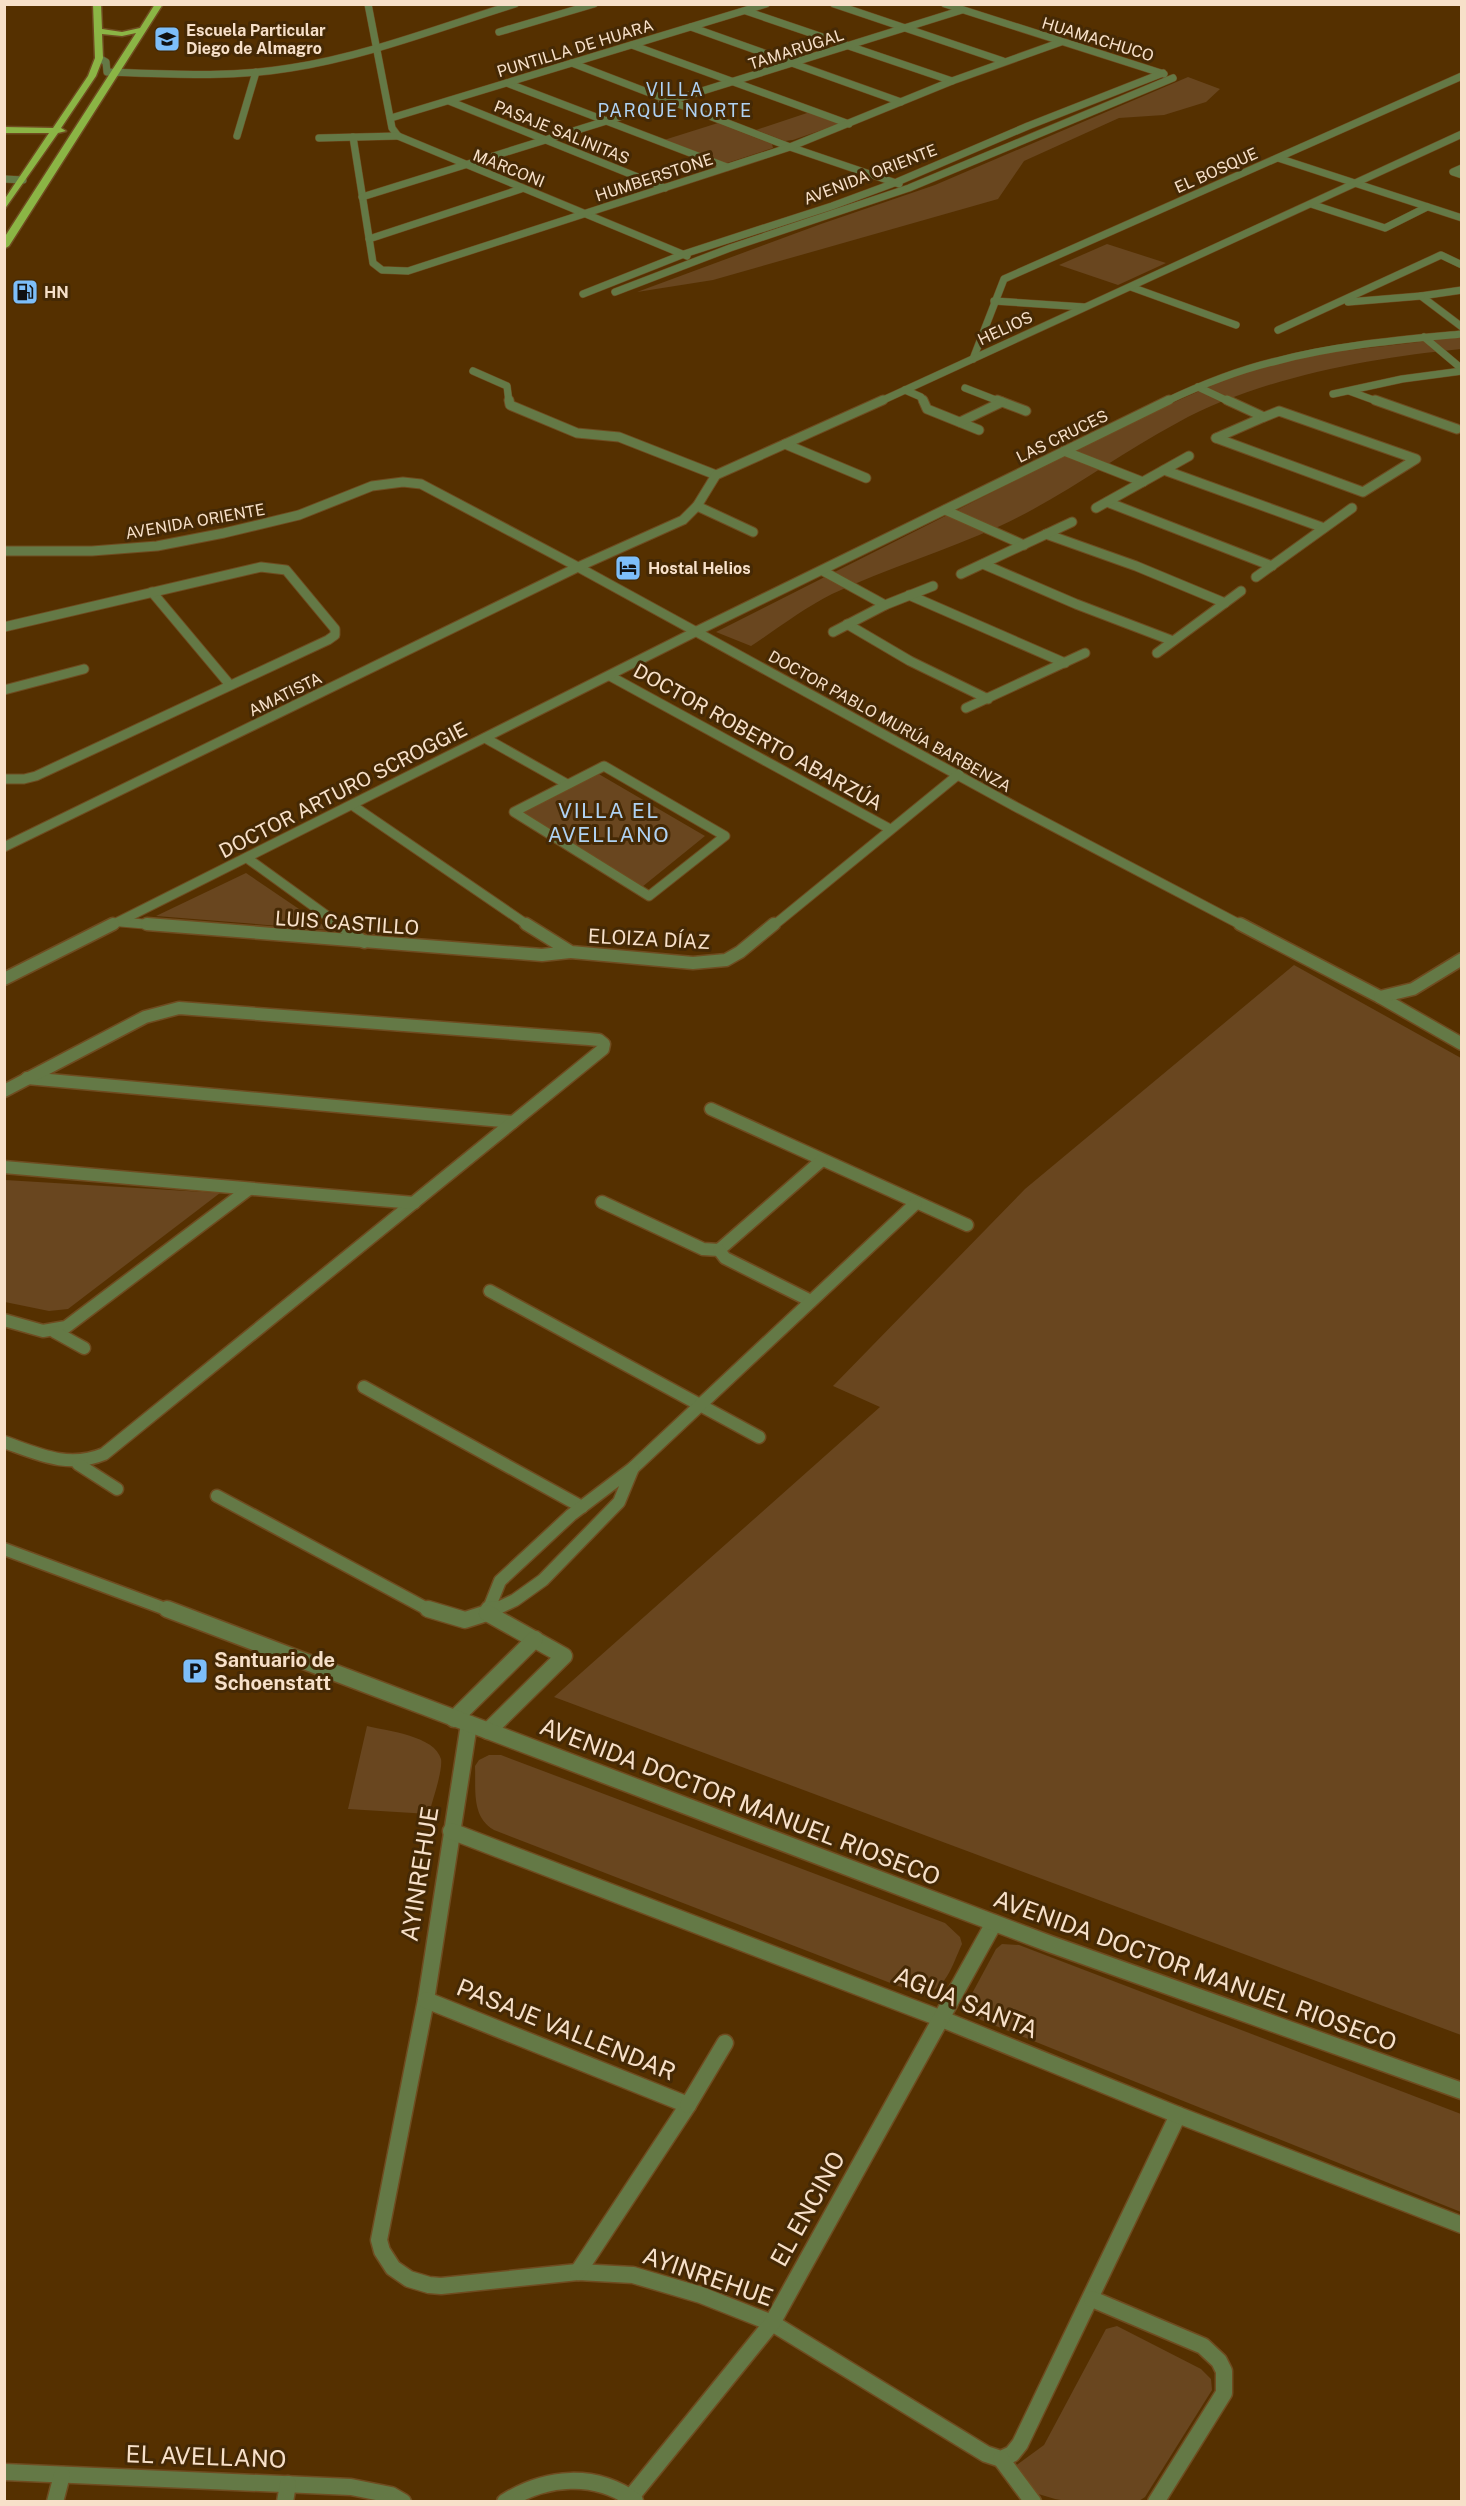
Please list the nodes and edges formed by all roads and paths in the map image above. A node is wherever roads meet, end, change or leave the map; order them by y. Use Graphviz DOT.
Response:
graph roads {
  1 [pos="97,4"];
  2 [pos="159,4"];
  3 [pos="368,4"];
  4 [pos="515,4"];
  5 [pos="594,4"];
  6 [pos="766,4"];
  7 [pos="834,4"];
  8 [pos="945,4"];
  9 [pos="962,10"];
  10 [pos="746,11"];
  11 [pos="691,27"];
  12 [pos="905,29"];
  13 [pos="141,30"];
  14 [pos="499,32"];
  15 [pos="99,35"];
  16 [pos="135,40"];
  17 [pos="1061,42"];
  18 [pos="632,45"];
  19 [pos="376,46"];
  20 [pos="851,46"];
  21 [pos="99,58"];
  22 [pos="1003,61"];
  23 [pos="572,63"];
  24 [pos="793,64"];
  25 [pos="115,72"];
  26 [pos="256,72"];
  27 [pos="1163,73"];
  28 [pos="1461,76"];
  29 [pos="1173,78"];
  30 [pos="952,81"];
  31 [pos="507,83"];
  32 [pos="734,83"];
  33 [pos="449,101"];
  34 [pos="901,102"];
  35 [pos="671,103"];
  36 [pos="391,118"];
  37 [pos="606,121"];
  38 [pos="849,124"];
  39 [pos="4,130"];
  40 [pos="54,131"];
  41 [pos="77,131"];
  42 [pos="1461,134"];
  43 [pos="237,136"];
  44 [pos="398,136"];
  45 [pos="353,137"];
  46 [pos="319,138"];
  47 [pos="545,139"];
  48 [pos="1445,141"];
  49 [pos="1461,146"];
  50 [pos="790,147"];
  51 [pos="1278,158"];
  52 [pos="464,165"];
  53 [pos="727,167"];
  54 [pos="1461,168"];
  55 [pos="1461,175"];
  56 [pos="4,179"];
  57 [pos="22,180"];
  58 [pos="897,182"];
  59 [pos="1355,183"];
  60 [pos="665,188"];
  61 [pos="909,188"];
  62 [pos="521,189"];
  63 [pos="362,197"];
  64 [pos="1311,204"];
  65 [pos="4,207"];
  66 [pos="1427,207"];
  67 [pos="583,214"];
  68 [pos="1461,218"];
  69 [pos="369,239"];
  70 [pos="4,246"];
  71 [pos="684,254"];
  72 [pos="696,260"];
  73 [pos="1461,265"];
  74 [pos="1131,287"];
  75 [pos="1461,290"];
  76 [pos="615,292"];
  77 [pos="584,294"];
  78 [pos="1421,296"];
  79 [pos="994,301"];
  80 [pos="1339,302"];
  81 [pos="1085,307"];
  82 [pos="1236,325"];
  83 [pos="1461,327"];
  84 [pos="1278,330"];
  85 [pos="1461,334"];
  86 [pos="1424,337"];
  87 [pos="973,359"];
  88 [pos="1461,370"];
  89 [pos="473,371"];
  90 [pos="1198,387"];
  91 [pos="965,388"];
  92 [pos="906,390"];
  93 [pos="1348,390"];
  94 [pos="1333,393"];
  95 [pos="1002,402"];
  96 [pos="1026,411"];
  97 [pos="1264,417"];
  98 [pos="960,422"];
  99 [pos="1457,429"];
  100 [pos="979,430"];
  101 [pos="785,444"];
  102 [pos="1064,451"];
  103 [pos="1189,456"];
  104 [pos="1164,470"];
  105 [pos="716,475"];
  106 [pos="866,478"];
  107 [pos="384,482"];
  108 [pos="1143,482"];
  109 [pos="1107,502"];
  110 [pos="697,506"];
  111 [pos="1096,508"];
  112 [pos="1352,508"];
  113 [pos="945,510"];
  114 [pos="1072,522"];
  115 [pos="1324,528"];
  116 [pos="753,532"];
  117 [pos="1046,534"];
  118 [pos="1024,545"];
  119 [pos="4,550"];
  120 [pos="983,564"];
  121 [pos="1272,566"];
  122 [pos="579,567"];
  123 [pos="823,571"];
  124 [pos="961,574"];
  125 [pos="1256,577"];
  126 [pos="933,586"];
  127 [pos="1241,591"];
  128 [pos="152,592"];
  129 [pos="909,595"];
  130 [pos="1225,603"];
  131 [pos="885,605"];
  132 [pos="847,624"];
  133 [pos="4,627"];
  134 [pos="697,632"];
  135 [pos="833,632"];
  136 [pos="1173,641"];
  137 [pos="1085,653"];
  138 [pos="1157,653"];
  139 [pos="1065,663"];
  140 [pos="84,669"];
  141 [pos="610,676"];
  142 [pos="230,685"];
  143 [pos="4,690"];
  144 [pos="988,699"];
  145 [pos="966,708"];
  146 [pos="485,738"];
  147 [pos="959,774"];
  148 [pos="4,779"];
  149 [pos="567,784"];
  150 [pos="352,805"];
  151 [pos="890,829"];
  152 [pos="4,847"];
  153 [pos="247,858"];
  154 [pos="121,922"];
  155 [pos="365,942"];
  156 [pos="571,952"];
  157 [pos="1461,959"];
  158 [pos="4,979"];
  159 [pos="1380,997"];
  160 [pos="1461,1044"];
  161 [pos="25,1078"];
  162 [pos="4,1091"];
  163 [pos="711,1109"];
  164 [pos="513,1122"];
  165 [pos="822,1160"];
  166 [pos="4,1167"];
  167 [pos="249,1189"];
  168 [pos="602,1202"];
  169 [pos="414,1203"];
  170 [pos="916,1203"];
  171 [pos="967,1225"];
  172 [pos="719,1250"];
  173 [pos="490,1291"];
  174 [pos="811,1301"];
  175 [pos="4,1320"];
  176 [pos="55,1332"];
  177 [pos="84,1348"];
  178 [pos="364,1387"];
  179 [pos="700,1405"];
  180 [pos="759,1437"];
  181 [pos="4,1442"];
  182 [pos="78,1464"];
  183 [pos="633,1468"];
  184 [pos="117,1489"];
  185 [pos="217,1496"];
  186 [pos="582,1507"];
  187 [pos="4,1549"];
  188 [pos="487,1613"];
  189 [pos="535,1639"];
  190 [pos="462,1721"];
  191 [pos="488,1731"];
  192 [pos="451,1831"];
  193 [pos="994,1923"];
  194 [pos="426,2000"];
  195 [pos="942,2019"];
  196 [pos="725,2043"];
  197 [pos="1461,2091"];
  198 [pos="688,2105"];
  199 [pos="1178,2115"];
  200 [pos="1461,2225"];
  201 [pos="578,2272"];
  202 [pos="1092,2299"];
  203 [pos="772,2323"];
  204 [pos="1001,2459"];
  205 [pos="4,2472"];
  206 [pos="62,2475"];
  207 [pos="286,2493"];
  208 [pos="633,2499"];
  209 [pos="56,2502"];
  210 [pos="404,2502"];
  211 [pos="504,2502"];
  212 [pos="1033,2502"];
  213 [pos="1156,2502"];
  1 -- 15 [label="main road"];
  2 -- 13 [label="main road"];
  3 -- 19 [label="street"];
  4 -- 19 [label="street"];
  5 -- 14 [label="street"];
  6 -- 10 [label="street, PUNTILLA DE HUARA"];
  7 -- 12 [label="street"];
  8 -- 9 [label="street, HUAMACHUCO"];
  9 -- 12 [label="street, TAMARUGAL"];
  9 -- 17 [label="street, HUAMACHUCO"];
  10 -- 11 [label="street, PUNTILLA DE HUARA"];
  10 -- 20 [label="street"];
  11 -- 18 [label="street, PUNTILLA DE HUARA"];
  11 -- 24 [label="street"];
  12 -- 20 [label="street, TAMARUGAL"];
  12 -- 22 [label="street"];
  13 -- 15 [label="main road"];
  13 -- 16 [label="main road"];
  15 -- 16 [label="main road"];
  15 -- 21 [label="main road"];
  16 -- 25 [label="main road"];
  17 -- 22 [label="street, HUMBERSTONE"];
  17 -- 27 [label="street, HUAMACHUCO"];
  18 -- 23 [label="street, PUNTILLA DE HUARA"];
  18 -- 32 [label="street"];
  19 -- 26 [label="street"];
  19 -- 36 [label="street"];
  20 -- 24 [label="street, TAMARUGAL"];
  20 -- 30 [label="street"];
  21 -- 25 [label="street"];
  21 -- 40 [label="main road"];
  22 -- 30 [label="street, HUMBERSTONE"];
  23 -- 31 [label="street, PUNTILLA DE HUARA"];
  23 -- 35 [label="street"];
  24 -- 32 [label="street, TAMARUGAL"];
  24 -- 34 [label="street"];
  25 -- 26 [label="street"];
  25 -- 41 [label="main road"];
  26 -- 43 [label="street"];
  27 -- 29 [label="street, HUAMACHUCO"];
  27 -- 58 [label="street, AVENIDA ORIENTE"];
  28 -- 51 [label="street, EL BOSQUE"];
  29 -- 61 [label="street, AVENIDA ORIENTE"];
  30 -- 34 [label="street, HUMBERSTONE"];
  31 -- 33 [label="street, PUNTILLA DE HUARA"];
  31 -- 37 [label="street"];
  32 -- 35 [label="street, TAMARUGAL"];
  32 -- 38 [label="street"];
  33 -- 36 [label="street, PUNTILLA DE HUARA"];
  33 -- 47 [label="street, PASAJE SALINITAS"];
  34 -- 38 [label="street, HUMBERSTONE"];
  35 -- 37 [label="street, TAMARUGAL"];
  35 -- 50 [label="street"];
  36 -- 44 [label="street"];
  37 -- 47 [label="street, TAMARUGAL"];
  37 -- 53 [label="street"];
  38 -- 50 [label="street, HUMBERSTONE"];
  39 -- 40 [label="main road"];
  40 -- 41 [label="main road"];
  40 -- 57 [label="main road"];
  41 -- 70 [label="main road"];
  42 -- 48 [label="street, HELIOS"];
  44 -- 45 [label="street"];
  44 -- 52 [label="street, MARCONI"];
  45 -- 46 [label="street"];
  45 -- 63 [label="street, HUMBERSTONE"];
  47 -- 52 [label="street, TAMARUGAL"];
  47 -- 60 [label="street, PASAJE SALINITAS"];
  48 -- 49 [label="street"];
  48 -- 59 [label="street, HELIOS"];
  50 -- 53 [label="street, HUMBERSTONE"];
  50 -- 58 [label="street"];
  51 -- 59 [label="street"];
  51 -- 79 [label="street, EL BOSQUE"];
  52 -- 62 [label="street, MARCONI"];
  52 -- 63 [label="street, TAMARUGAL"];
  53 -- 60 [label="street, HUMBERSTONE"];
  54 -- 55 [label="street"];
  56 -- 57 [label="street"];
  57 -- 65 [label="main road"];
  58 -- 61 [label="street"];
  58 -- 71 [label="street, AVENIDA ORIENTE"];
  59 -- 64 [label="street, HELIOS"];
  59 -- 66 [label="street"];
  60 -- 67 [label="street, HUMBERSTONE"];
  61 -- 72 [label="street, AVENIDA ORIENTE"];
  62 -- 67 [label="street, MARCONI"];
  62 -- 69 [label="street"];
  63 -- 69 [label="street, HUMBERSTONE"];
  64 -- 66 [label="street"];
  64 -- 74 [label="street, HELIOS"];
  66 -- 68 [label="street"];
  67 -- 69 [label="street, HUMBERSTONE"];
  67 -- 71 [label="street, MARCONI"];
  71 -- 72 [label="street, MARCONI"];
  71 -- 77 [label="street, AVENIDA ORIENTE"];
  72 -- 76 [label="street, AVENIDA ORIENTE"];
  73 -- 80 [label="street"];
  74 -- 81 [label="street, HELIOS"];
  74 -- 82 [label="street"];
  75 -- 78 [label="street"];
  78 -- 80 [label="street"];
  78 -- 83 [label="street"];
  79 -- 81 [label="street"];
  79 -- 87 [label="street, EL BOSQUE"];
  80 -- 84 [label="street"];
  81 -- 87 [label="street, HELIOS"];
  85 -- 86 [label="street, LAS CRUCES"];
  86 -- 88 [label="street"];
  86 -- 90 [label="street, LAS CRUCES"];
  87 -- 92 [label="street, HELIOS"];
  88 -- 93 [label="street"];
  89 -- 105 [label="street"];
  90 -- 97 [label="street"];
  90 -- 102 [label="street, LAS CRUCES"];
  91 -- 95 [label="street"];
  92 -- 98 [label="street"];
  92 -- 101 [label="street, HELIOS"];
  93 -- 94 [label="street"];
  93 -- 99 [label="street"];
  95 -- 96 [label="street"];
  95 -- 98 [label="street"];
  97 -- 97 [label="street"];
  98 -- 100 [label="street"];
  101 -- 105 [label="street, HELIOS"];
  101 -- 106 [label="street"];
  102 -- 108 [label="street"];
  102 -- 113 [label="street, LAS CRUCES"];
  103 -- 104 [label="street"];
  104 -- 108 [label="street"];
  104 -- 115 [label="street"];
  105 -- 110 [label="street"];
  107 -- 119 [label="street, AVENIDA ORIENTE"];
  107 -- 122 [label="street, DOCTOR PABLO MURÚA BARBENZA"];
  108 -- 109 [label="street"];
  109 -- 111 [label="street"];
  109 -- 121 [label="street"];
  110 -- 116 [label="street"];
  110 -- 122 [label="street"];
  112 -- 115 [label="street"];
  113 -- 118 [label="street"];
  113 -- 123 [label="street, LAS CRUCES"];
  114 -- 117 [label="street"];
  115 -- 121 [label="street"];
  117 -- 118 [label="street"];
  117 -- 130 [label="street"];
  118 -- 120 [label="street"];
  120 -- 124 [label="street"];
  120 -- 136 [label="street"];
  121 -- 125 [label="street"];
  122 -- 134 [label="street, DOCTOR PABLO MURÚA BARBENZA"];
  122 -- 152 [label="street, AMATISTA"];
  123 -- 131 [label="street"];
  123 -- 134 [label="street, LAS CRUCES"];
  126 -- 129 [label="street"];
  127 -- 130 [label="street"];
  128 -- 133 [label="street"];
  128 -- 142 [label="street"];
  128 -- 142 [label="street"];
  129 -- 131 [label="street"];
  129 -- 139 [label="street"];
  130 -- 136 [label="street"];
  131 -- 132 [label="street"];
  132 -- 135 [label="street"];
  132 -- 144 [label="street"];
  134 -- 141 [label="street, DOCTOR ARTURO SCROGGIE"];
  134 -- 147 [label="street, DOCTOR PABLO MURÚA BARBENZA"];
  136 -- 138 [label="street"];
  137 -- 139 [label="street"];
  139 -- 144 [label="street"];
  140 -- 143 [label="street"];
  141 -- 146 [label="street, DOCTOR ARTURO SCROGGIE"];
  141 -- 151 [label="street, DOCTOR ROBERTO ABARZÚA"];
  142 -- 148 [label="street"];
  144 -- 145 [label="street"];
  146 -- 149 [label="street"];
  146 -- 150 [label="street, DOCTOR ARTURO SCROGGIE"];
  147 -- 151 [label="street, ELOIZA DÍAZ"];
  147 -- 159 [label="street, DOCTOR PABLO MURÚA BARBENZA"];
  149 -- 149 [label="street"];
  150 -- 153 [label="street, DOCTOR ARTURO SCROGGIE"];
  150 -- 156 [label="street, ELOIZA DÍAZ"];
  151 -- 156 [label="street, ELOIZA DÍAZ"];
  153 -- 154 [label="street, DOCTOR ARTURO SCROGGIE"];
  153 -- 155 [label="street"];
  154 -- 155 [label="street, LUIS CASTILLO"];
  154 -- 158 [label="street, DOCTOR ARTURO SCROGGIE"];
  155 -- 156 [label="street, LUIS CASTILLO"];
  157 -- 159 [label="street"];
  159 -- 160 [label="street, DOCTOR PABLO MURÚA BARBENZA"];
  161 -- 162 [label="street"];
  161 -- 164 [label="street"];
  161 -- 164 [label="street"];
  163 -- 165 [label="street"];
  164 -- 169 [label="street"];
  165 -- 170 [label="street"];
  165 -- 172 [label="street"];
  166 -- 167 [label="street"];
  167 -- 169 [label="street"];
  167 -- 176 [label="street"];
  168 -- 172 [label="street"];
  169 -- 182 [label="street"];
  170 -- 171 [label="street"];
  170 -- 174 [label="street"];
  172 -- 174 [label="street"];
  173 -- 179 [label="street"];
  174 -- 179 [label="street"];
  175 -- 176 [label="street"];
  176 -- 177 [label="street"];
  178 -- 186 [label="street"];
  179 -- 180 [label="street"];
  179 -- 183 [label="street"];
  181 -- 182 [label="street"];
  182 -- 184 [label="street"];
  183 -- 186 [label="street"];
  183 -- 188 [label="street"];
  185 -- 188 [label="street"];
  186 -- 188 [label="street"];
  187 -- 190 [label="street, AVENIDA DOCTOR MANUEL RIOSECO"];
  188 -- 189 [label="street"];
  189 -- 190 [label="street"];
  189 -- 191 [label="street"];
  190 -- 191 [label="street, AVENIDA DOCTOR MANUEL RIOSECO"];
  190 -- 192 [label="street, AYINREHUE"];
  191 -- 193 [label="street, AVENIDA DOCTOR MANUEL RIOSECO"];
  192 -- 194 [label="street, AYINREHUE"];
  192 -- 195 [label="street, AGUA SANTA"];
  193 -- 195 [label="street, EL ENCINO"];
  193 -- 197 [label="street, AVENIDA DOCTOR MANUEL RIOSECO"];
  194 -- 198 [label="street, PASAJE VALLENDAR"];
  194 -- 201 [label="street, AYINREHUE"];
  195 -- 199 [label="street, AGUA SANTA"];
  195 -- 203 [label="street, EL ENCINO"];
  196 -- 198 [label="street, PASAJE VALLENDAR"];
  198 -- 201 [label="street, PASAJE VALLENDAR"];
  199 -- 200 [label="street, AGUA SANTA"];
  199 -- 202 [label="street"];
  201 -- 203 [label="street, AYINREHUE"];
  202 -- 204 [label="street"];
  202 -- 213 [label="street"];
  203 -- 204 [label="street, AYINREHUE"];
  203 -- 208 [label="street, EL ENCINO"];
  204 -- 212 [label="street"];
  205 -- 206 [label="street, EL AVELLANO"];
  206 -- 207 [label="street, EL AVELLANO"];
  206 -- 209 [label="street"];
  207 -- 210 [label="street, EL AVELLANO"];
  208 -- 211 [label="street"];
}
